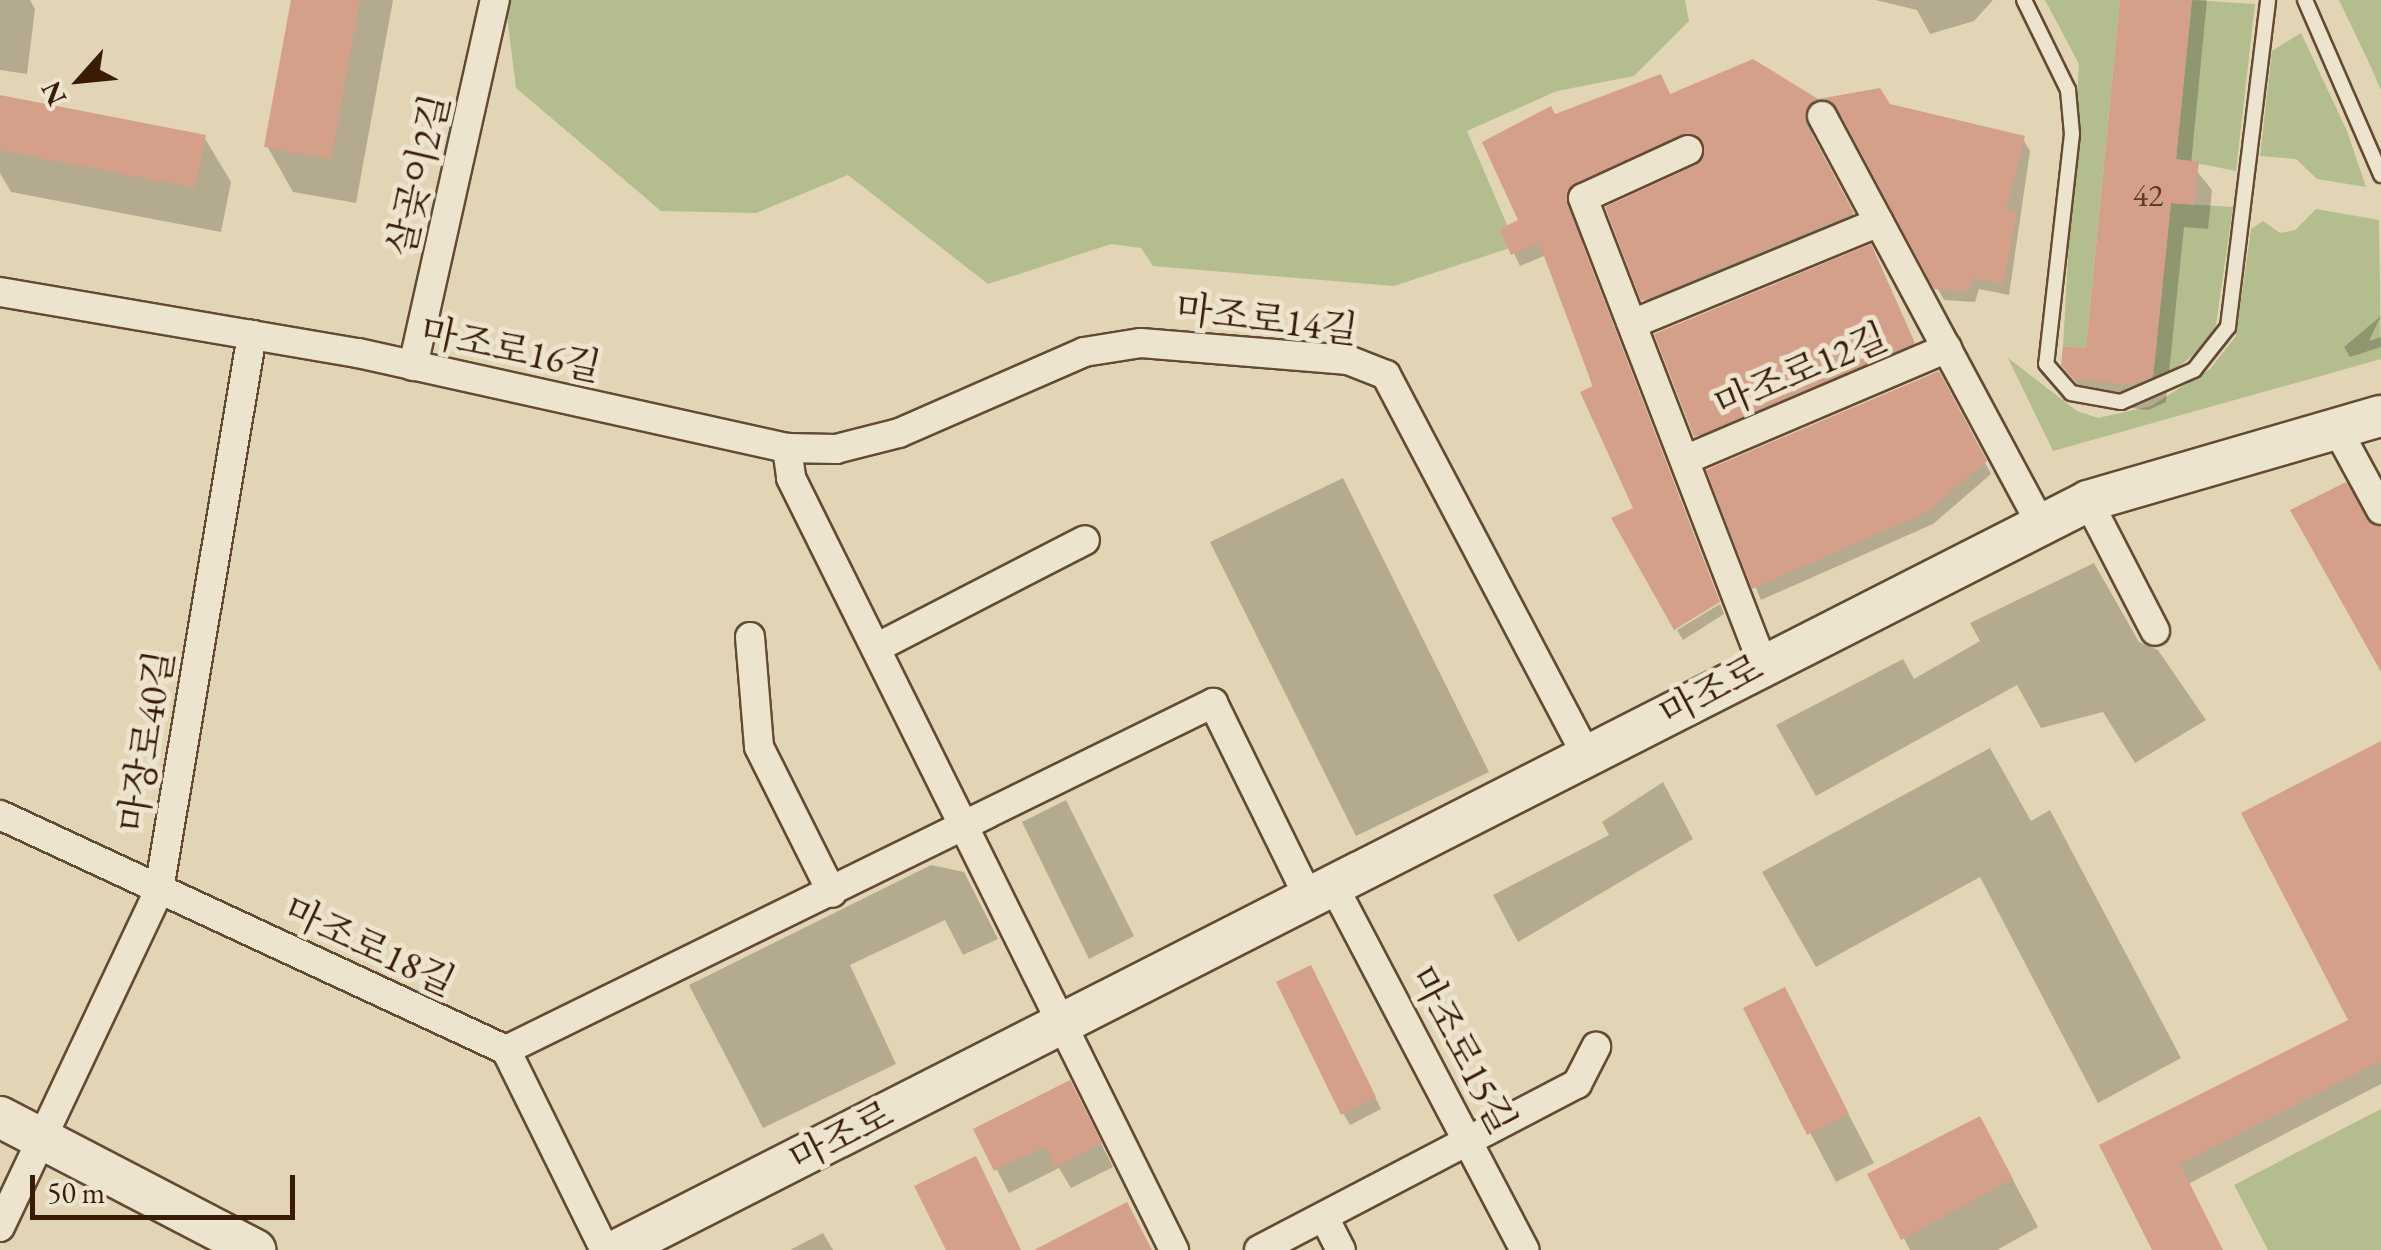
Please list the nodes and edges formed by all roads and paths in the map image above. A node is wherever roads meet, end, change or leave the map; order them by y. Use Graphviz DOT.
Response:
graph roads {
  1 [pos="495,0"];
  2 [pos="2024,0"];
  3 [pos="2268,0"];
  4 [pos="2305,0"];
  5 [pos="1822,116"];
  6 [pos="1688,150"];
  7 [pos="2381,175"];
  8 [pos="1879,222"];
  9 [pos="0,292"];
  10 [pos="1632,324"];
  11 [pos="252,335"];
  12 [pos="1947,348"];
  13 [pos="413,366"];
  14 [pos="2381,416"];
  15 [pos="2337,429"];
  16 [pos="788,448"];
  17 [pos="1685,460"];
  18 [pos="2088,501"];
  19 [pos="2381,510"];
  20 [pos="2040,523"];
  21 [pos="1085,540"];
  22 [pos="2155,631"];
  23 [pos="750,637"];
  24 [pos="876,648"];
  25 [pos="1762,663"];
  26 [pos="1586,755"];
  27 [pos="0,816"];
  28 [pos="966,828"];
  29 [pos="160,890"];
  30 [pos="832,892"];
  31 [pos="1321,892"];
  32 [pos="1065,1022"];
  33 [pos="1596,1047"];
  34 [pos="506,1050"];
  35 [pos="0,1117"];
  36 [pos="44,1137"];
  37 [pos="1470,1142"];
  38 [pos="1324,1217"];
  39 [pos="0,1226"];
  40 [pos="255,1250"];
  41 [pos="605,1250"];
  42 [pos="617,1250"];
  43 [pos="1174,1250"];
  44 [pos="1259,1250"];
  45 [pos="1341,1250"];
  46 [pos="1525,1250"];
  1 -- 13 [label="street, 살곶이2길"];
  2 -- 3 [label="lane"];
  4 -- 7 [label="lane"];
  5 -- 8 [label="street, 마조로12길"];
  6 -- 10 [label="street, 마조로12길"];
  8 -- 10 [label="street"];
  8 -- 12 [label="street, 마조로12길"];
  9 -- 11 [label="street, 마조로16길"];
  10 -- 17 [label="street, 마조로12길"];
  11 -- 13 [label="street, 마조로16길"];
  11 -- 29 [label="street, 마장로40길"];
  12 -- 17 [label="street, 마조로12길"];
  12 -- 20 [label="street, 마조로12길"];
  13 -- 16 [label="street, 마조로16길"];
  14 -- 15 [label="main road, 마조로"];
  15 -- 18 [label="main road, 마조로"];
  15 -- 19 [label="street"];
  16 -- 24 [label="street"];
  16 -- 26 [label="street, 마조로14길"];
  17 -- 25 [label="street, 마조로12길"];
  18 -- 20 [label="main road, 마조로"];
  18 -- 22 [label="street"];
  20 -- 25 [label="main road, 마조로"];
  21 -- 24 [label="street"];
  23 -- 30 [label="street"];
  24 -- 28 [label="street"];
  25 -- 26 [label="main road, 마조로"];
  26 -- 31 [label="main road, 마조로"];
  27 -- 29 [label="street, 마조로18길"];
  28 -- 30 [label="street"];
  28 -- 31 [label="street"];
  28 -- 32 [label="street"];
  29 -- 34 [label="street, 마조로18길"];
  29 -- 36 [label="street, 마장로40길"];
  30 -- 34 [label="street"];
  31 -- 32 [label="main road, 마조로"];
  31 -- 37 [label="street, 마조로15길"];
  32 -- 42 [label="main road, 마조로"];
  32 -- 43 [label="street"];
  33 -- 37 [label="street"];
  34 -- 41 [label="street"];
  35 -- 36 [label="main road"];
  36 -- 39 [label="street, 마장로40길"];
  36 -- 40 [label="main road"];
  37 -- 38 [label="street"];
  37 -- 46 [label="street, 마조로15길"];
  38 -- 44 [label="street"];
  38 -- 45 [label="street"];
}
